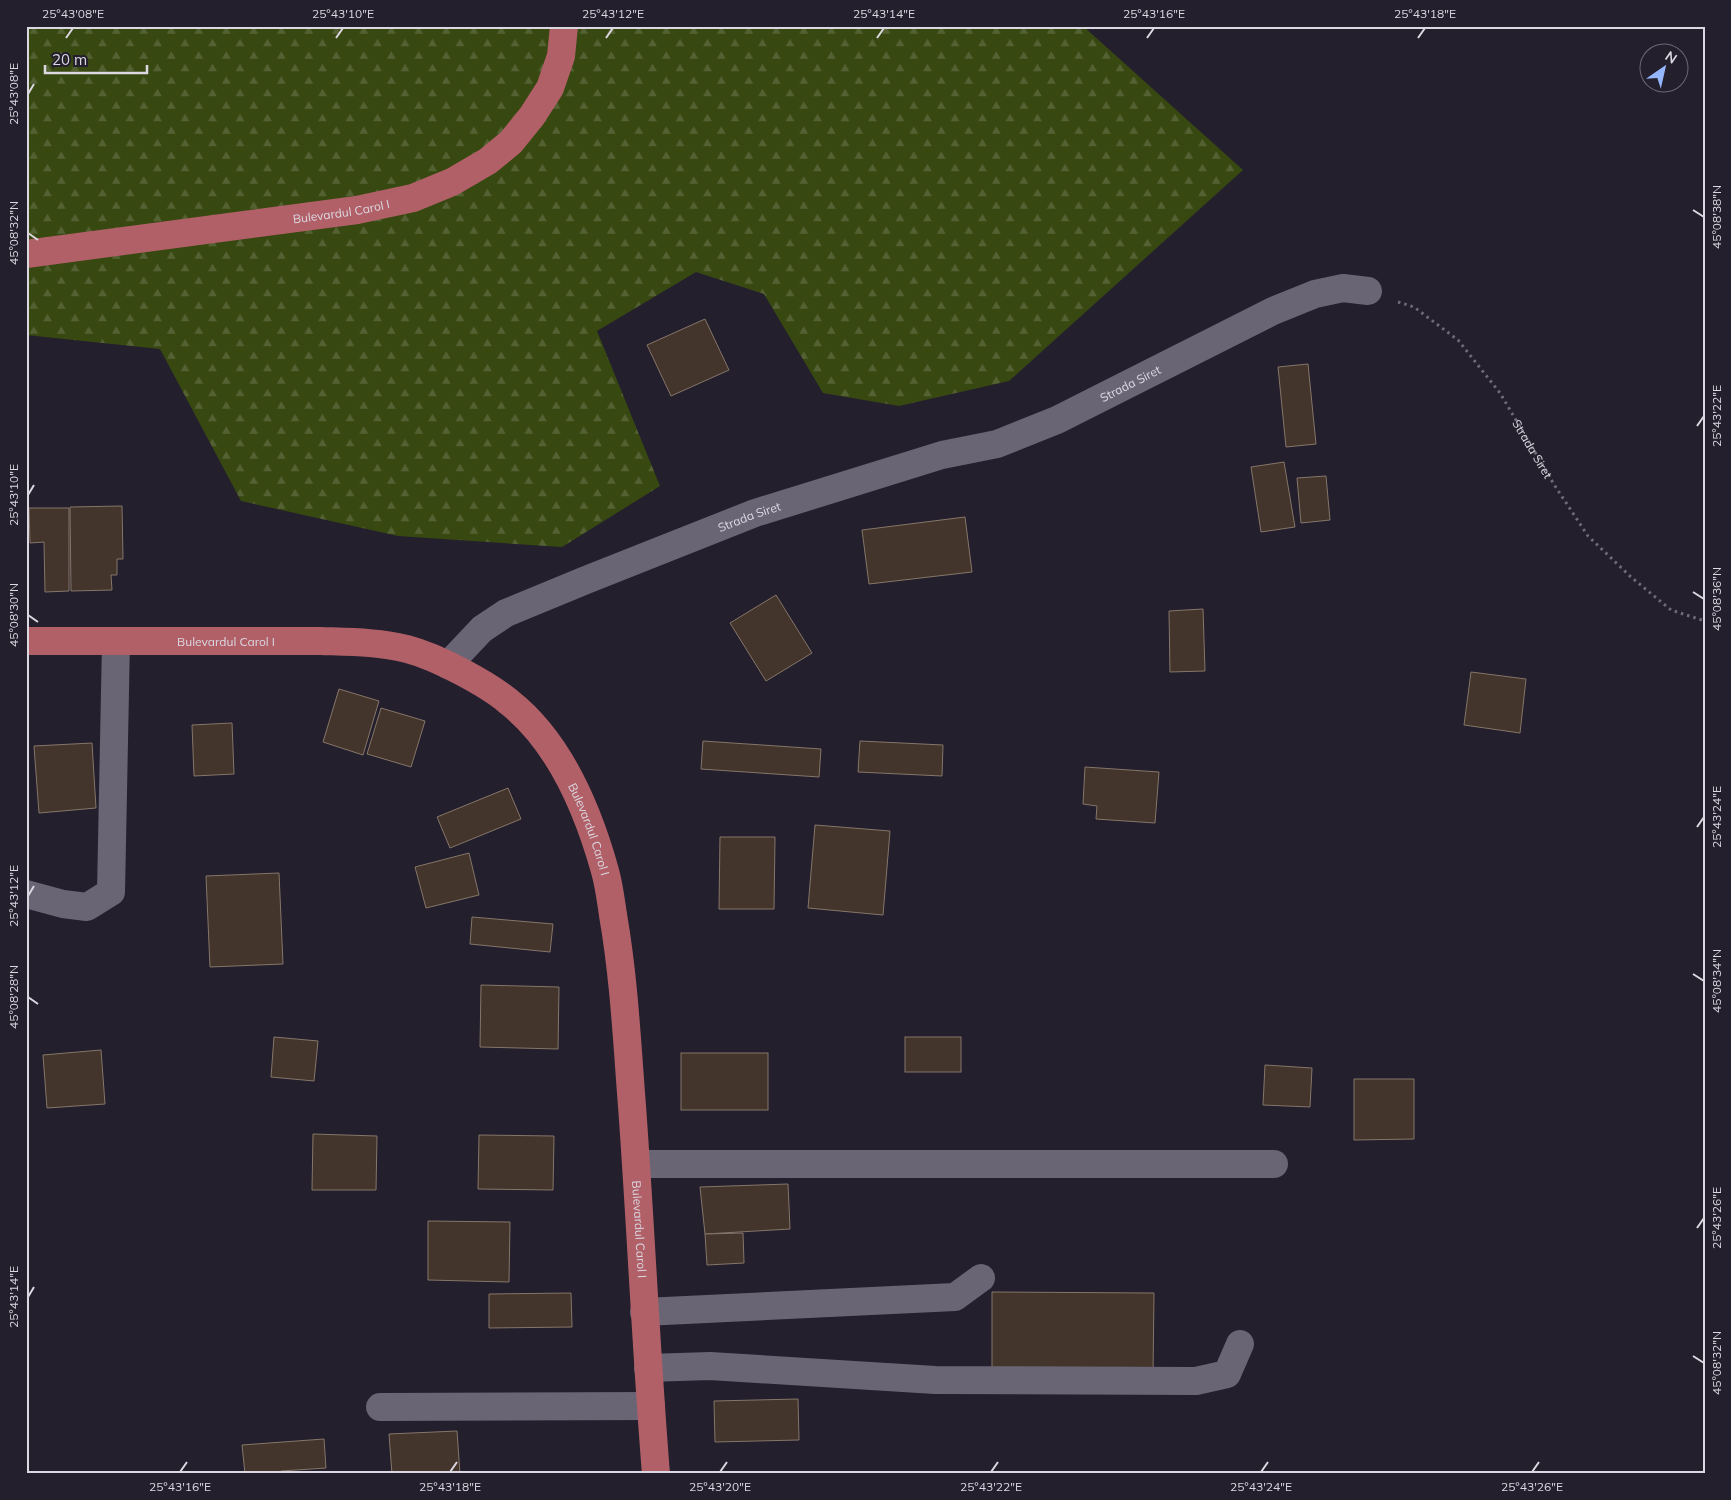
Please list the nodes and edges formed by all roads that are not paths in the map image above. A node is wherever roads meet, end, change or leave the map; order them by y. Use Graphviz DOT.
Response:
graph roads {
  1 [pos="564,26"];
  2 [pos="26,254"];
  3 [pos="1368,292"];
  4 [pos="26,641"];
  5 [pos="116,641"];
  6 [pos="448,664"];
  7 [pos="26,894"];
  8 [pos="636,1164"];
  9 [pos="1274,1164"];
  10 [pos="981,1278"];
  11 [pos="644,1312"];
  12 [pos="1240,1344"];
  13 [pos="648,1368"];
  14 [pos="650,1406"];
  15 [pos="380,1407"];
  16 [pos="656,1474"];
  1 -- 2 [label="main road, Bulevardul Carol I"];
  3 -- 6 [label="street, Strada Siret"];
  4 -- 5 [label="main road, Bulevardul Carol I"];
  5 -- 6 [label="main road, Bulevardul Carol I"];
  5 -- 7 [label="street"];
  6 -- 8 [label="main road, Bulevardul Carol I"];
  8 -- 9 [label="street"];
  8 -- 11 [label="main road, Bulevardul Carol I"];
  10 -- 11 [label="street"];
  11 -- 13 [label="main road, Bulevardul Carol I"];
  12 -- 13 [label="street"];
  13 -- 14 [label="main road, Bulevardul Carol I"];
  14 -- 15 [label="street"];
  14 -- 16 [label="main road, Bulevardul Carol I"];
}
